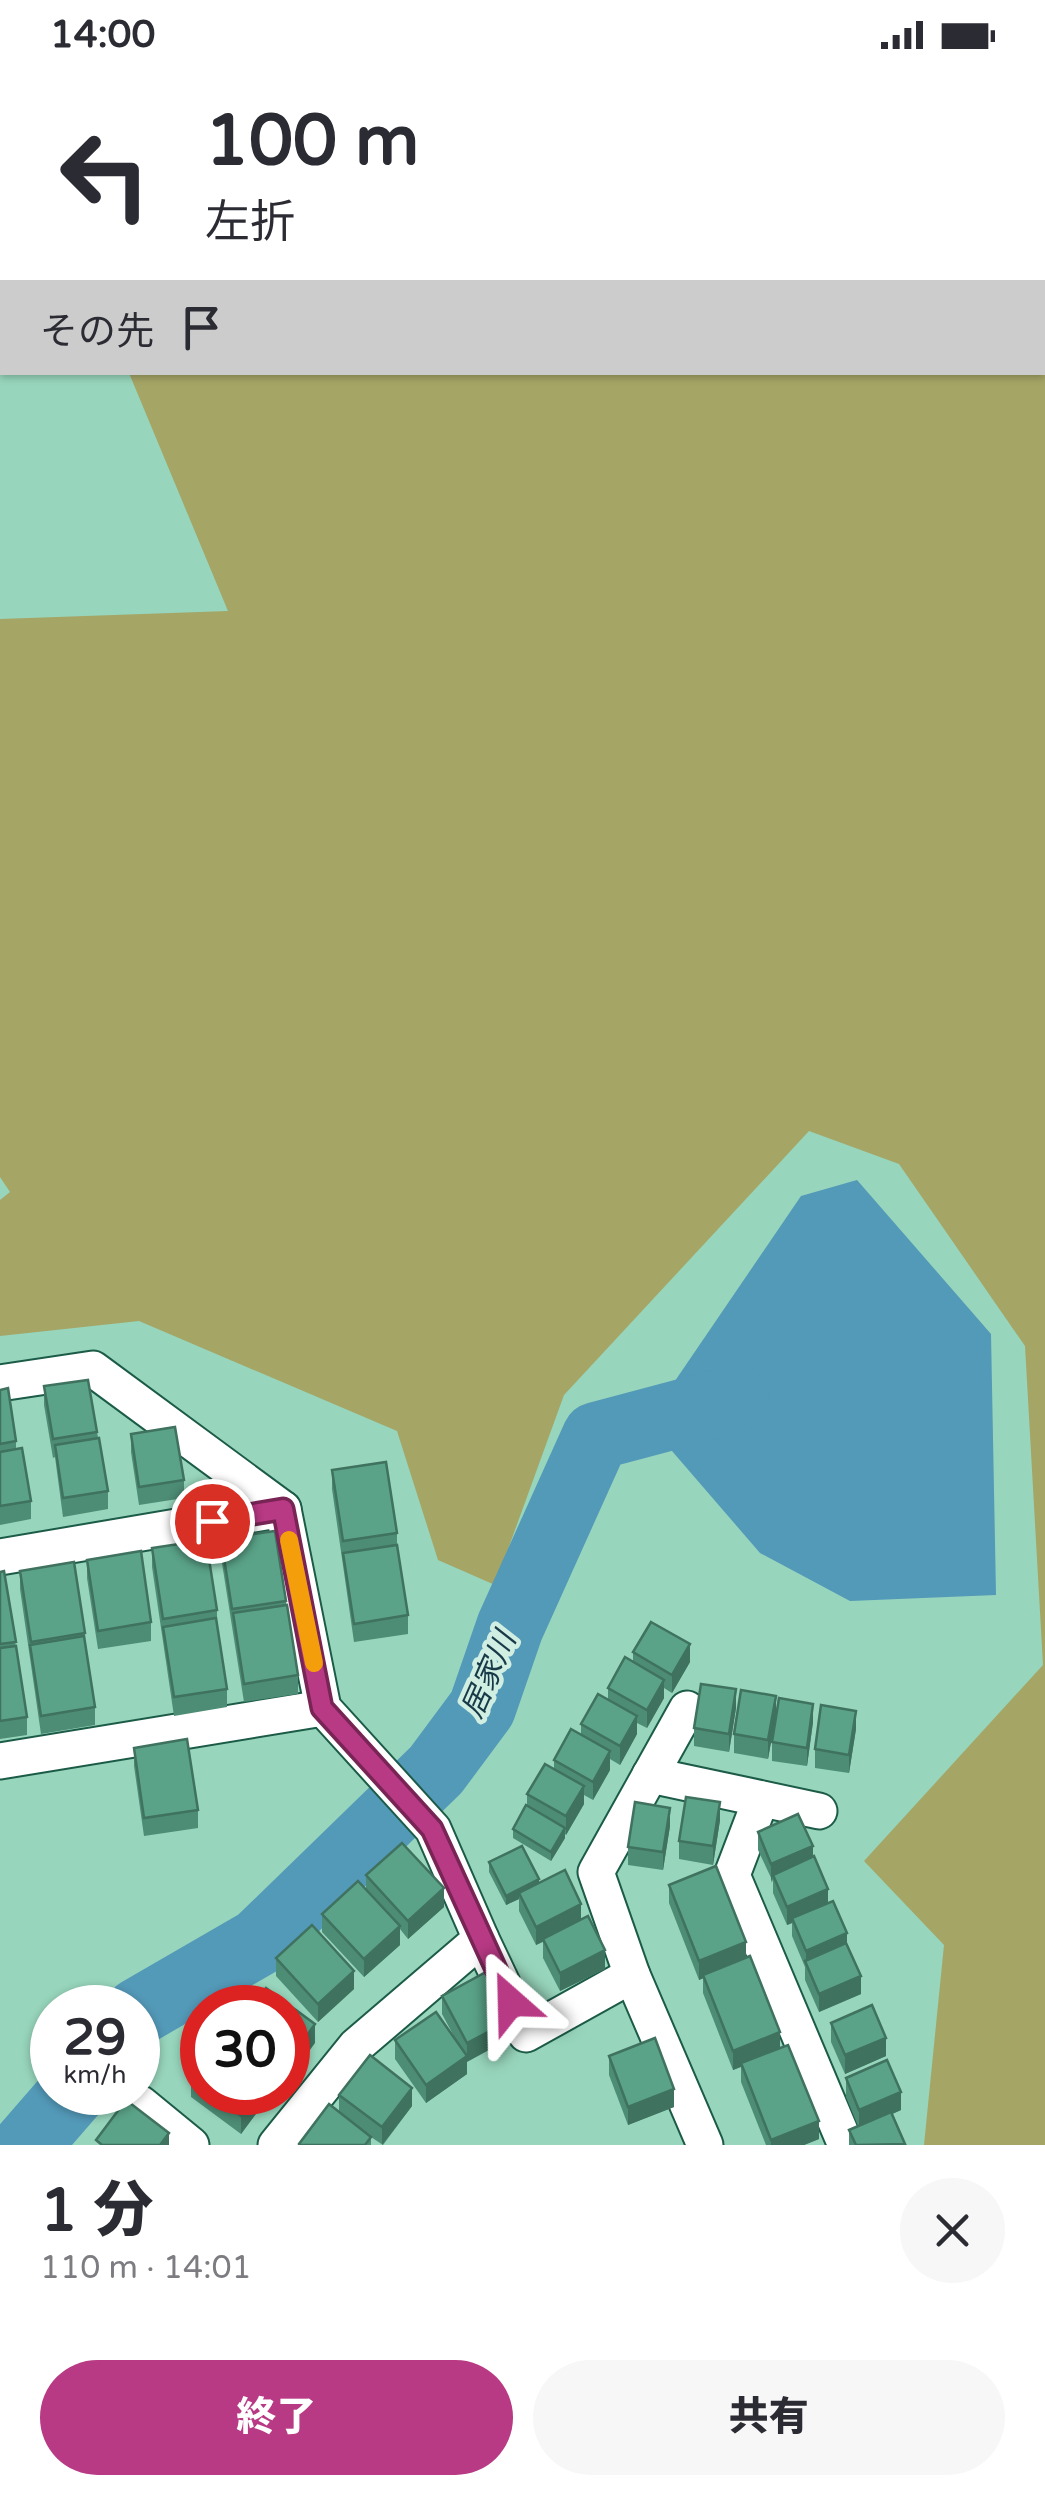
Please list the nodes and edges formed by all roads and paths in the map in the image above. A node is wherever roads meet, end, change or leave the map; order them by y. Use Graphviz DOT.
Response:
graph roads {
  1 [pos="0,1383"];
  2 [pos="283,1509"];
  3 [pos="0,1557"];
  4 [pos="322,1708"];
  5 [pos="686,1709"];
  6 [pos="0,1761"];
  7 [pos="650,1775"];
  8 [pos="760,1799"];
  9 [pos="819,1812"];
  10 [pos="482,1939"];
  11 [pos="632,1976"];
  12 [pos="154,2115"];
  13 [pos="842,2136"];
  14 [pos="191,2145"];
  15 [pos="276,2145"];
  16 [pos="705,2145"];
  1 -- 2 [label="street"];
  2 -- 3 [label="street"];
  2 -- 4 [label="street"];
  4 -- 6 [label="street"];
  4 -- 10 [label="street"];
  5 -- 7 [label="street"];
  7 -- 8 [label="street"];
  7 -- 11 [label="street"];
  8 -- 9 [label="street"];
  8 -- 13 [label="street"];
  10 -- 11 [label="street"];
  10 -- 15 [label="street"];
  11 -- 16 [label="street"];
  12 -- 14 [label="street"];
}
